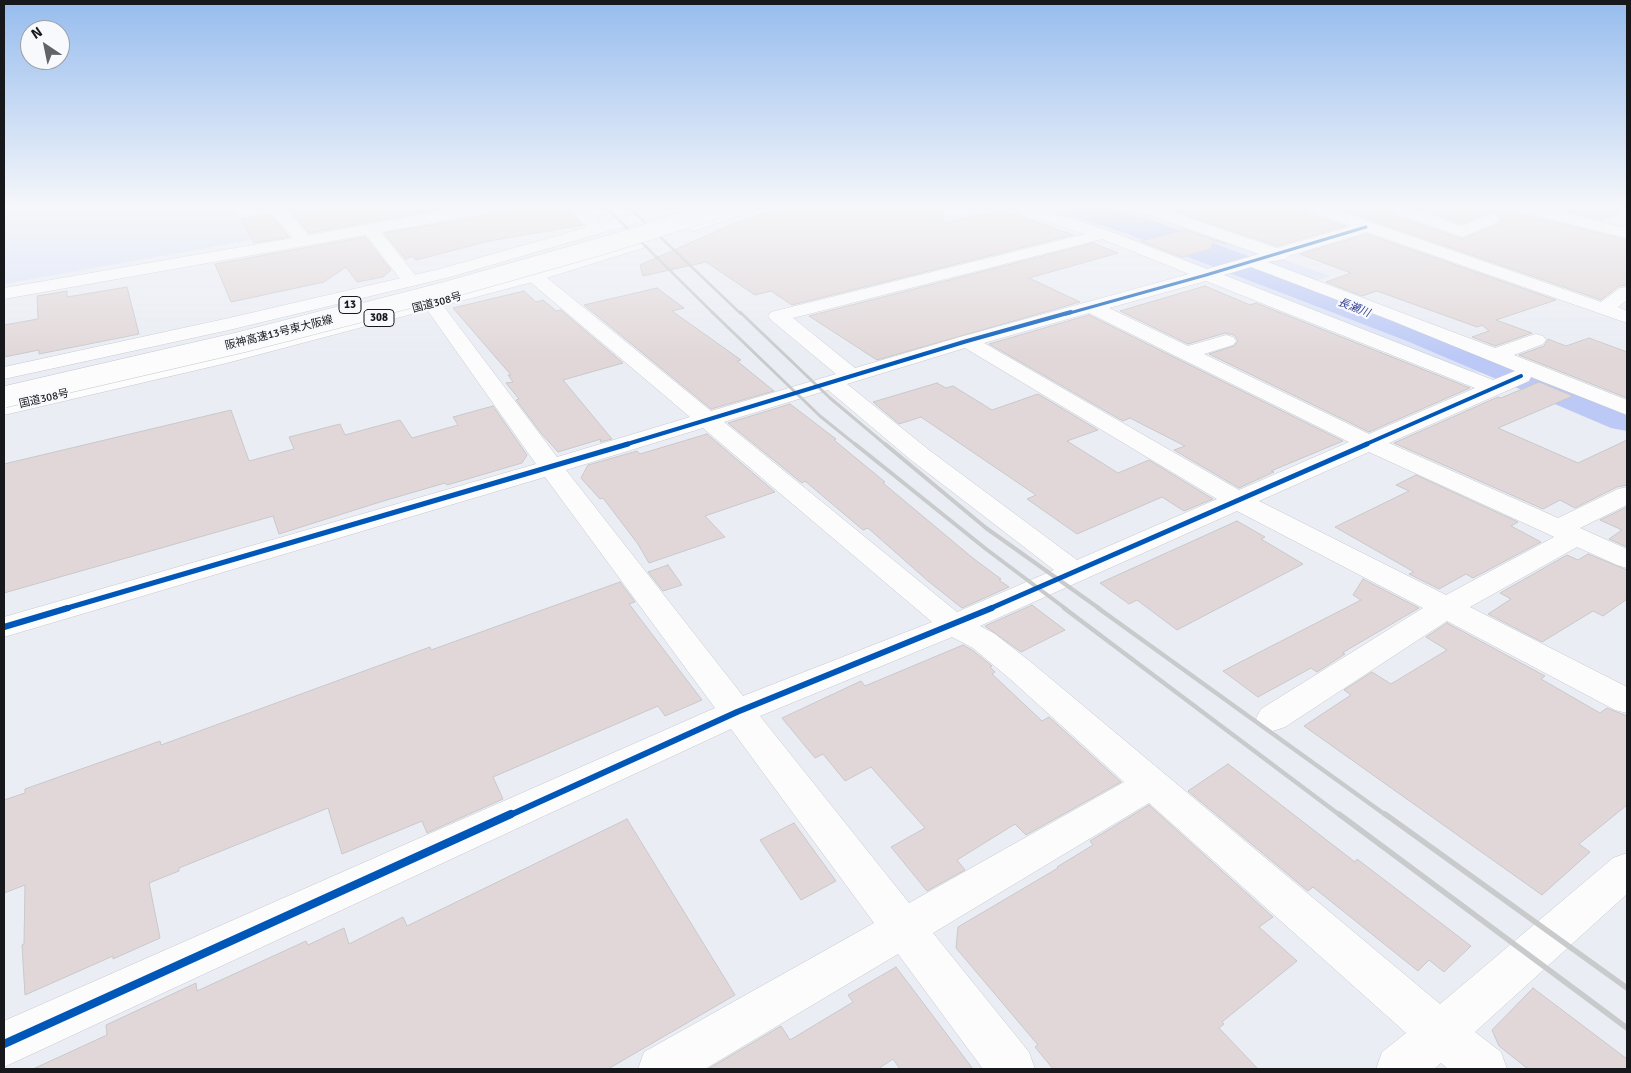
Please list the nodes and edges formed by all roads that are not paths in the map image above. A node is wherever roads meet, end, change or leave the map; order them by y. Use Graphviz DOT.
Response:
graph roads {
  1 [pos="207,258"];
  2 [pos="393,258"];
  3 [pos="493,258"];
  4 [pos="525,258"];
  5 [pos="559,258"];
  6 [pos="588,258"];
  7 [pos="1008,258"];
  8 [pos="1163,258"];
  9 [pos="1263,258"];
  10 [pos="1289,258"];
  11 [pos="1456,258"];
  12 [pos="1244,263"];
  13 [pos="1303,263"];
  14 [pos="1206,275"];
  15 [pos="534,276"];
  16 [pos="411,281"];
  17 [pos="1627,292"];
  18 [pos="4,294"];
  19 [pos="432,304"];
  20 [pos="1092,307"];
  21 [pos="1603,309"];
  22 [pos="1627,317"];
  23 [pos="1536,340"];
  24 [pos="967,341"];
  25 [pos="1226,341"];
  26 [pos="1186,353"];
  27 [pos="1496,355"];
  28 [pos="4,373"];
  29 [pos="1521,376"];
  30 [pos="841,379"];
  31 [pos="4,384"];
  32 [pos="1494,388"];
  33 [pos="4,397"];
  34 [pos="4,408"];
  35 [pos="1627,408"];
  36 [pos="705,420"];
  37 [pos="1367,442"];
  38 [pos="551,467"];
  39 [pos="1627,495"];
  40 [pos="1237,500"];
  41 [pos="1567,532"];
  42 [pos="1627,559"];
  43 [pos="1075,572"];
  44 [pos="1445,608"];
  45 [pos="954,625"];
  46 [pos="4,627"];
  47 [pos="1627,702"];
  48 [pos="737,712"];
  49 [pos="1273,718"];
  50 [pos="1151,784"];
  51 [pos="1627,870"];
  52 [pos="902,928"];
  53 [pos="1440,1034"];
  54 [pos="4,1044"];
  55 [pos="661,1069"];
  56 [pos="1012,1069"];
  57 [pos="1399,1069"];
  58 [pos="1484,1069"];
  1 -- 18 [label="main road"];
  2 -- 16 [label="main road"];
  3 -- 16 [label="main road, 308"];
  4 -- 31 [label="main road, 阪神高速13号東大阪線 / 13"];
  5 -- 33 [label="main road, 阪神高速13号東大阪線 / 13, bridge"];
  6 -- 15 [label="main road, 国道308号 / 308"];
  7 -- 30 [label="main road"];
  8 -- 14 [label="main road"];
  9 -- 12 [label="main road"];
  10 -- 13 [label="main road"];
  11 -- 21 [label="main road"];
  12 -- 14 [label="main road"];
  12 -- 27 [label="main road"];
  14 -- 20 [label="main road"];
  14 -- 32 [label="main road"];
  15 -- 19 [label="main road, 国道308号 / 308"];
  15 -- 36 [label="main road"];
  16 -- 28 [label="main road, 308"];
  17 -- 21 [label="main road"];
  19 -- 34 [label="main road, 国道308号 / 308"];
  19 -- 38 [label="main road"];
  20 -- 24 [label="main road"];
  20 -- 26 [label="main road"];
  21 -- 22 [label="main road"];
  23 -- 27 [label="main road"];
  24 -- 30 [label="main road"];
  24 -- 40 [label="main road"];
  25 -- 26 [label="main road"];
  26 -- 37 [label="main road"];
  27 -- 35 [label="main road"];
  29 -- 32 [label="main road"];
  30 -- 36 [label="main road"];
  30 -- 43 [label="main road"];
  32 -- 37 [label="main road"];
  36 -- 38 [label="main road"];
  36 -- 45 [label="main road"];
  37 -- 40 [label="main road"];
  37 -- 41 [label="main road"];
  38 -- 46 [label="main road"];
  38 -- 48 [label="main road"];
  39 -- 41 [label="main road"];
  40 -- 43 [label="main road"];
  40 -- 44 [label="main road"];
  41 -- 42 [label="main road"];
  41 -- 44 [label="main road"];
  43 -- 45 [label="main road"];
  44 -- 47 [label="main road"];
  44 -- 49 [label="main road"];
  45 -- 48 [label="main road"];
  45 -- 50 [label="main road"];
  48 -- 52 [label="main road"];
  48 -- 54 [label="main road"];
  50 -- 52 [label="main road"];
  50 -- 53 [label="main road"];
  51 -- 53 [label="main road"];
  52 -- 55 [label="main road"];
  52 -- 56 [label="main road"];
  53 -- 57 [label="main road"];
  53 -- 58 [label="main road"];
}
